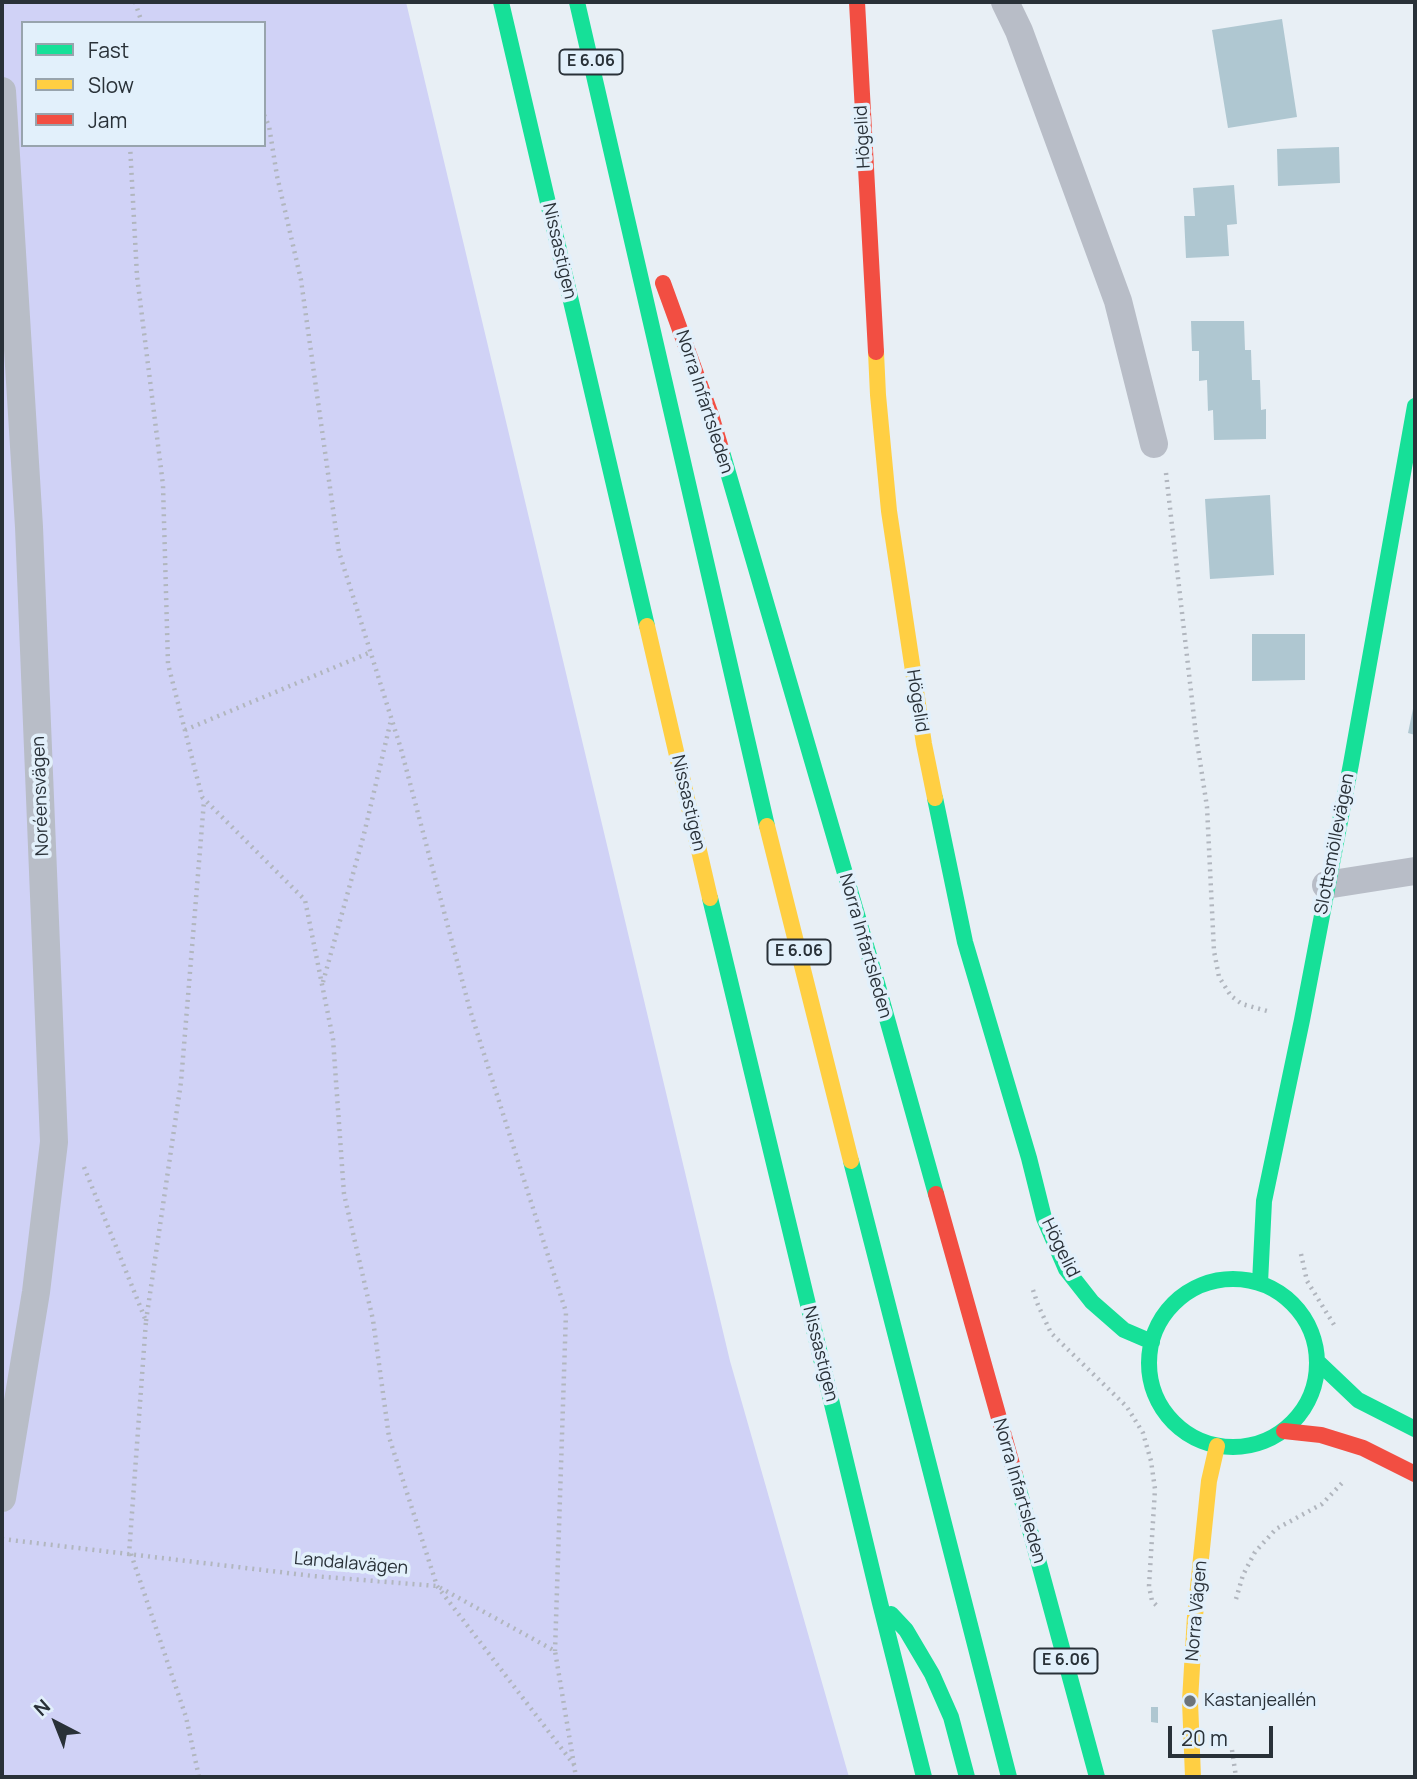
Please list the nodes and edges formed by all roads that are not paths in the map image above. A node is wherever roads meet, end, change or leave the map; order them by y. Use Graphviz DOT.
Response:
graph roads {
  1 [pos="501,2"];
  2 [pos="577,2"];
  3 [pos="856,2"];
  4 [pos="1005,2"];
  5 [pos="2,91"];
  6 [pos="606,123"];
  7 [pos="647,237"];
  8 [pos="656,263"];
  9 [pos="1415,406"];
  10 [pos="1154,444"];
  11 [pos="1415,871"];
  12 [pos="1326,885"];
  13 [pos="1260,1283"];
  14 [pos="1152,1342"];
  15 [pos="1318,1362"];
  16 [pos="1415,1429"];
  17 [pos="1284,1431"];
  18 [pos="1217,1446"];
  19 [pos="1415,1474"];
  20 [pos="2,1498"];
  21 [pos="880,1603"];
  22 [pos="924,1777"];
  23 [pos="967,1777"];
  24 [pos="1009,1777"];
  25 [pos="1097,1777"];
  26 [pos="1193,1777"];
  1 -- 21 [label="main road, Nissastigen"];
  2 -- 6 [label="main road, E 6.06"];
  3 -- 14 [label="main road, Högelid"];
  4 -- 10 [label="street"];
  5 -- 20 [label="street, Noréensvägen"];
  6 -- 7 [label="main road, E 6.06"];
  6 -- 24 [label="main road, E 6.06"];
  8 -- 25 [label="main road, Norra Infartsleden / E 6.06"];
  9 -- 12 [label="main road, Slottsmöllevägen"];
  11 -- 12 [label="street"];
  12 -- 13 [label="main road, Slottsmöllevägen"];
  13 -- 14 [label="main road"];
  13 -- 15 [label="main road"];
  14 -- 18 [label="main road"];
  15 -- 16 [label="main road"];
  15 -- 17 [label="main road"];
  17 -- 18 [label="main road"];
  17 -- 19 [label="main road"];
  18 -- 26 [label="main road, Norra Vägen"];
  21 -- 22 [label="main road"];
  21 -- 23 [label="main road"];
}
